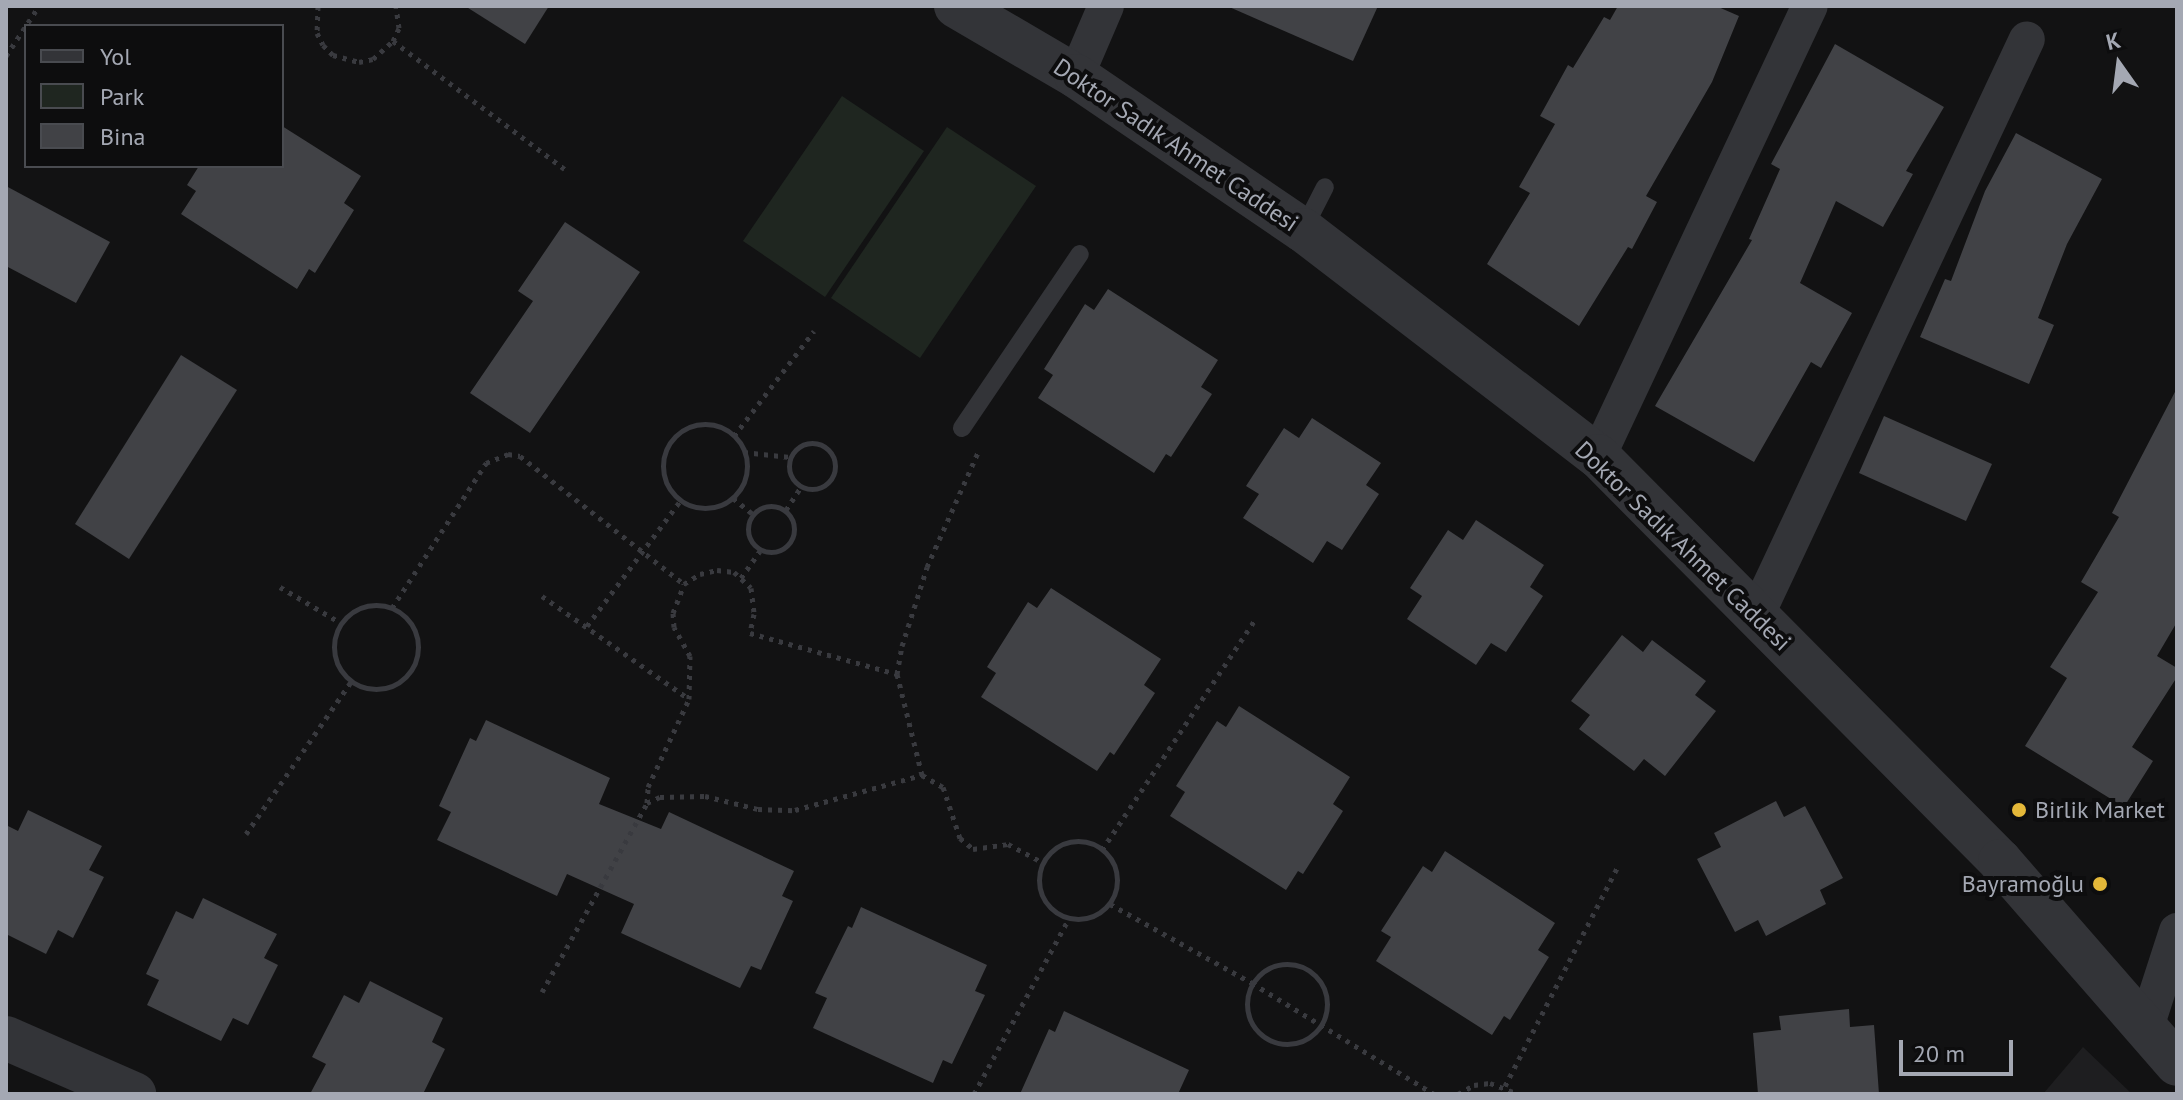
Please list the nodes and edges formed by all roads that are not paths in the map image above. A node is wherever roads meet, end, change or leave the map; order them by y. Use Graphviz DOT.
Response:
graph roads {
  1 [pos="956,6"];
  2 [pos="1106,6"];
  3 [pos="1810,6"];
  4 [pos="2027,39"];
  5 [pos="1076,76"];
  6 [pos="1325,187"];
  7 [pos="1303,230"];
  8 [pos="1080,254"];
  9 [pos="962,428"];
  10 [pos="1598,456"];
  11 [pos="1756,616"];
  12 [pos="2177,931"];
  13 [pos="2145,1030"];
  14 [pos="6,1038"];
  15 [pos="2177,1064"];
  16 [pos="134,1094"];
  1 -- 5 [label="street, Doktor Sadık Ahmet Caddesi"];
  2 -- 5 [label="street"];
  3 -- 10 [label="street"];
  4 -- 11 [label="street"];
  5 -- 7 [label="street, Doktor Sadık Ahmet Caddesi"];
  6 -- 7 [label="lane"];
  7 -- 10 [label="street, Doktor Sadık Ahmet Caddesi"];
  8 -- 9 [label="lane"];
  10 -- 11 [label="street, Doktor Sadık Ahmet Caddesi"];
  11 -- 13 [label="street, Doktor Sadık Ahmet Caddesi"];
  12 -- 13 [label="street"];
  13 -- 15 [label="street, Doktor Sadık Ahmet Caddesi"];
  14 -- 16 [label="street"];
}
